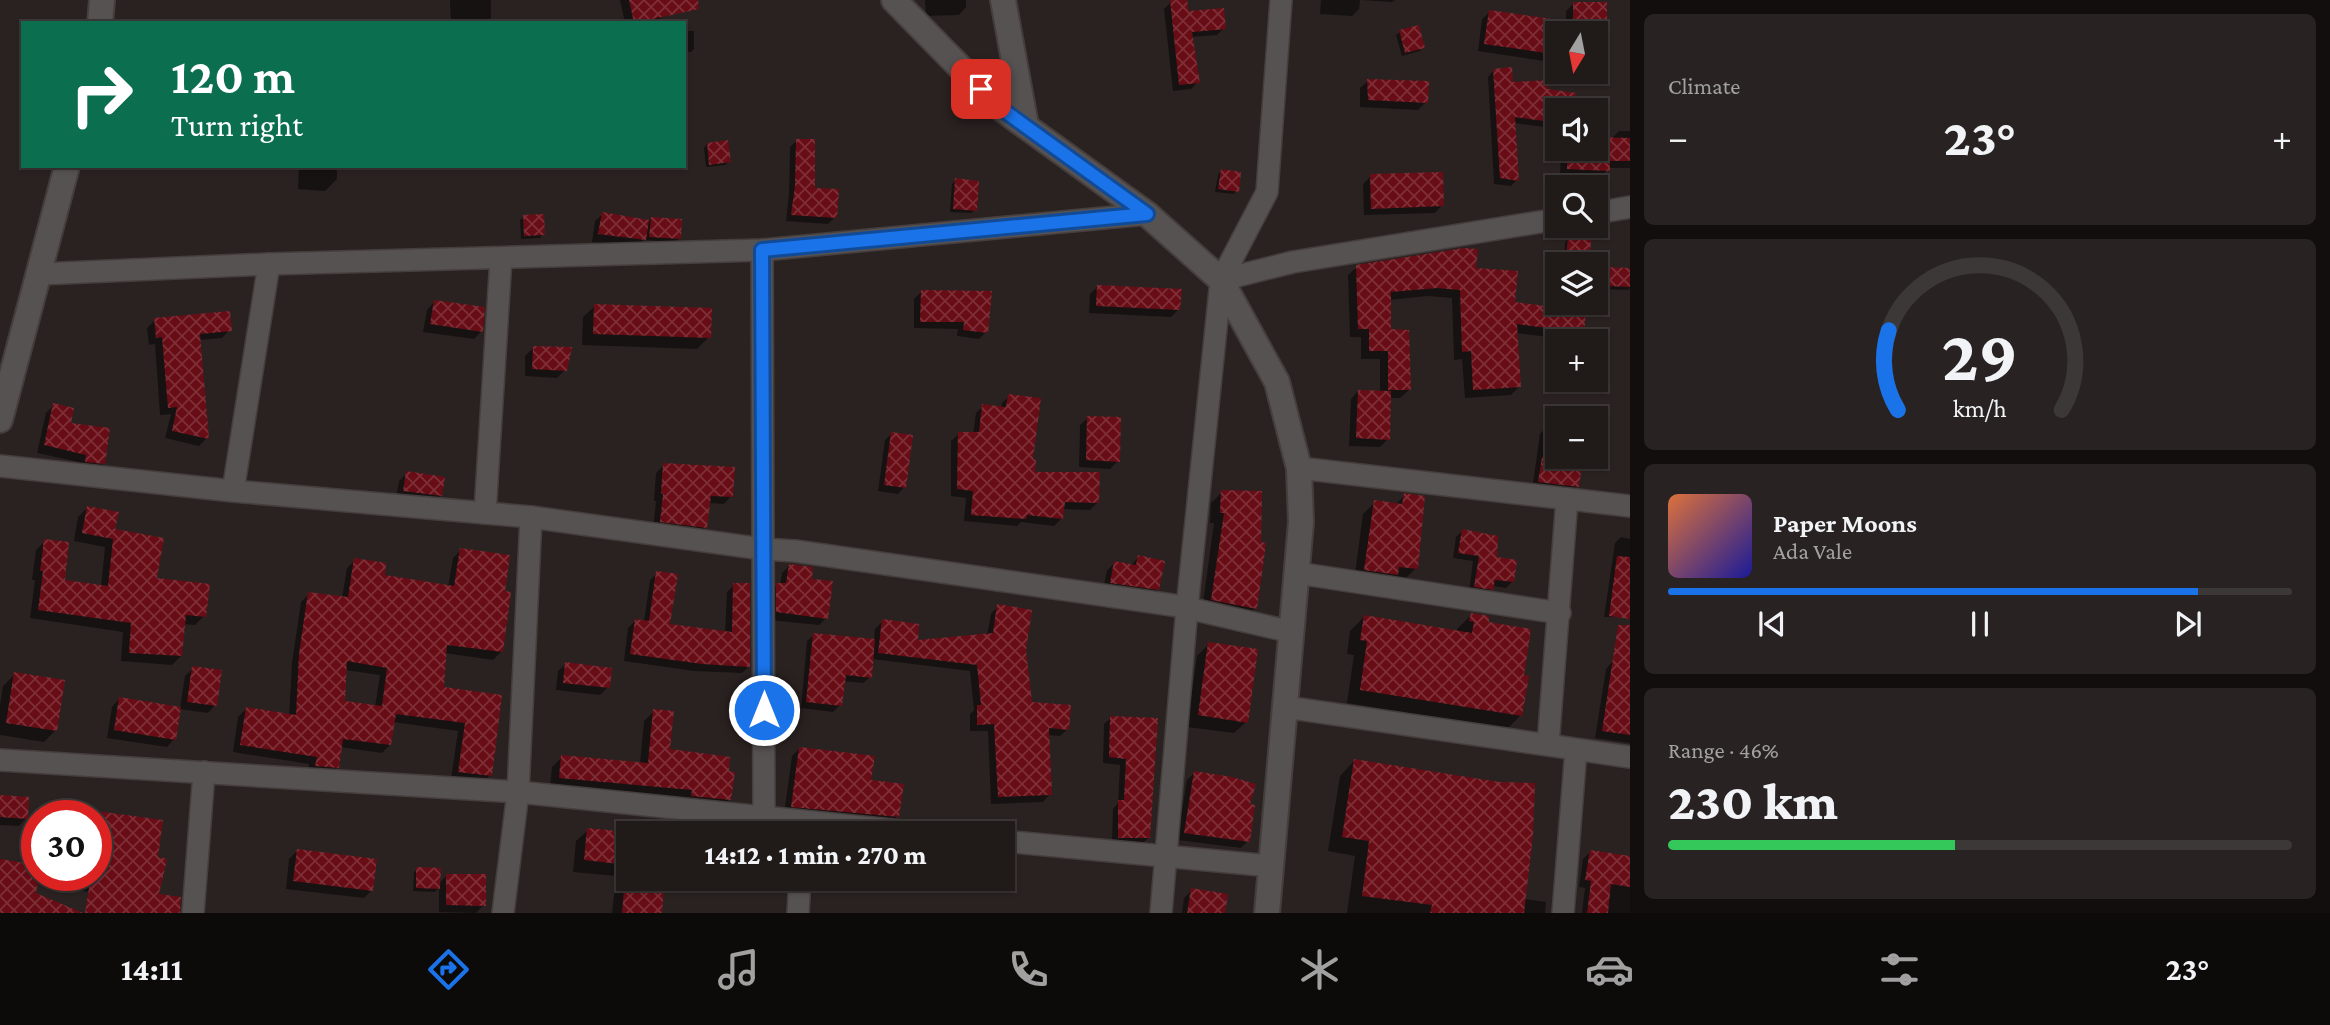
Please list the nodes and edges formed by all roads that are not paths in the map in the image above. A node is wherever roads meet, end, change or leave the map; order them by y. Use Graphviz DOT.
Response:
graph roads {
  1 [pos="102,0"];
  2 [pos="894,0"];
  3 [pos="1003,0"];
  4 [pos="1281,0"];
  5 [pos="100,21"];
  6 [pos="1026,126"];
  7 [pos="66,168"];
  8 [pos="1630,207"];
  9 [pos="1608,211"];
  10 [pos="1147,214"];
  11 [pos="1545,221"];
  12 [pos="762,250"];
  13 [pos="501,258"];
  14 [pos="269,264"];
  15 [pos="40,274"];
  16 [pos="1221,280"];
  17 [pos="0,420"];
  18 [pos="0,466"];
  19 [pos="1299,468"];
  20 [pos="233,491"];
  21 [pos="1567,499"];
  22 [pos="1630,506"];
  23 [pos="485,513"];
  24 [pos="531,517"];
  25 [pos="763,549"];
  26 [pos="1297,572"];
  27 [pos="1187,608"];
  28 [pos="1560,613"];
  29 [pos="1292,632"];
  30 [pos="1285,707"];
  31 [pos="1548,746"];
  32 [pos="1576,750"];
  33 [pos="1630,757"];
  34 [pos="0,760"];
  35 [pos="204,772"];
  36 [pos="518,792"];
  37 [pos="764,818"];
  38 [pos="777,821"];
  39 [pos="1015,842"];
  40 [pos="1166,856"];
  41 [pos="1271,866"];
  42 [pos="799,891"];
  43 [pos="193,913"];
  44 [pos="503,913"];
  45 [pos="798,913"];
  46 [pos="1161,913"];
  47 [pos="1267,913"];
  48 [pos="1563,913"];
  1 -- 5 [label="street"];
  2 -- 6 [label="street"];
  3 -- 6 [label="street"];
  4 -- 16 [label="street"];
  6 -- 10 [label="street"];
  7 -- 15 [label="street"];
  8 -- 9 [label="street"];
  10 -- 12 [label="street"];
  10 -- 16 [label="street"];
  11 -- 16 [label="street"];
  12 -- 13 [label="street"];
  12 -- 25 [label="street"];
  13 -- 14 [label="street"];
  13 -- 23 [label="street"];
  14 -- 15 [label="street"];
  14 -- 20 [label="street"];
  15 -- 17 [label="street"];
  16 -- 19 [label="street"];
  16 -- 27 [label="street"];
  18 -- 20 [label="street"];
  19 -- 21 [label="street"];
  19 -- 26 [label="street"];
  20 -- 23 [label="street"];
  21 -- 22 [label="street"];
  21 -- 28 [label="street"];
  23 -- 24 [label="street"];
  24 -- 25 [label="street"];
  24 -- 36 [label="street"];
  25 -- 27 [label="street"];
  25 -- 37 [label="street"];
  26 -- 28 [label="street"];
  26 -- 29 [label="street"];
  27 -- 29 [label="street"];
  27 -- 40 [label="street"];
  28 -- 31 [label="street"];
  29 -- 30 [label="street"];
  30 -- 31 [label="street"];
  30 -- 41 [label="street"];
  31 -- 32 [label="street"];
  32 -- 33 [label="street"];
  32 -- 48 [label="street"];
  34 -- 35 [label="street"];
  35 -- 36 [label="street"];
  35 -- 43 [label="street"];
  36 -- 37 [label="street"];
  36 -- 44 [label="street"];
  37 -- 38 [label="street"];
  39 -- 40 [label="street"];
  40 -- 41 [label="street"];
  40 -- 46 [label="street"];
  41 -- 47 [label="street"];
  42 -- 45 [label="street"];
}
